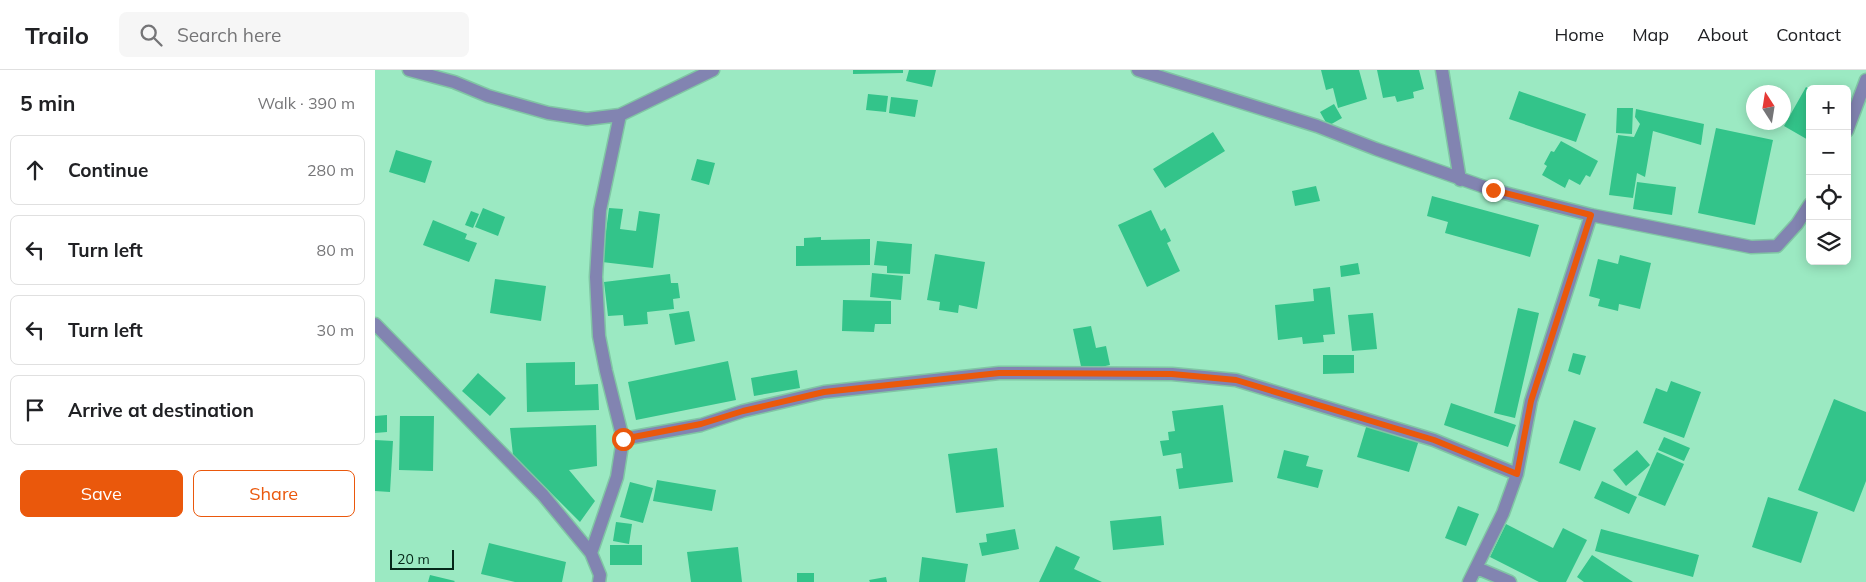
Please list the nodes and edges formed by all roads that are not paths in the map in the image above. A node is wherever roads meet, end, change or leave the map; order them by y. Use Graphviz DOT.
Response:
graph roads {
  1 [pos="409,70"];
  2 [pos="713,70"];
  3 [pos="1138,70"];
  4 [pos="1442,70"];
  5 [pos="1866,80"];
  6 [pos="620,115"];
  7 [pos="1847,130"];
  8 [pos="1461,180"];
  9 [pos="1806,210"];
  10 [pos="1591,215"];
  11 [pos="375,324"];
  12 [pos="623,439"];
  13 [pos="1517,474"];
  14 [pos="591,553"];
  15 [pos="1477,568"];
  16 [pos="599,582"];
  17 [pos="1469,582"];
  18 [pos="1509,582"];
  1 -- 6 [label="street"];
  2 -- 6 [label="street"];
  3 -- 8 [label="street"];
  4 -- 8 [label="street"];
  5 -- 7 [label="street"];
  6 -- 12 [label="street"];
  8 -- 10 [label="street"];
  9 -- 10 [label="street"];
  10 -- 13 [label="street"];
  11 -- 14 [label="street"];
  12 -- 13 [label="street"];
  12 -- 14 [label="street"];
  13 -- 15 [label="street"];
  14 -- 16 [label="street"];
  15 -- 17 [label="street"];
  15 -- 18 [label="street"];
}
